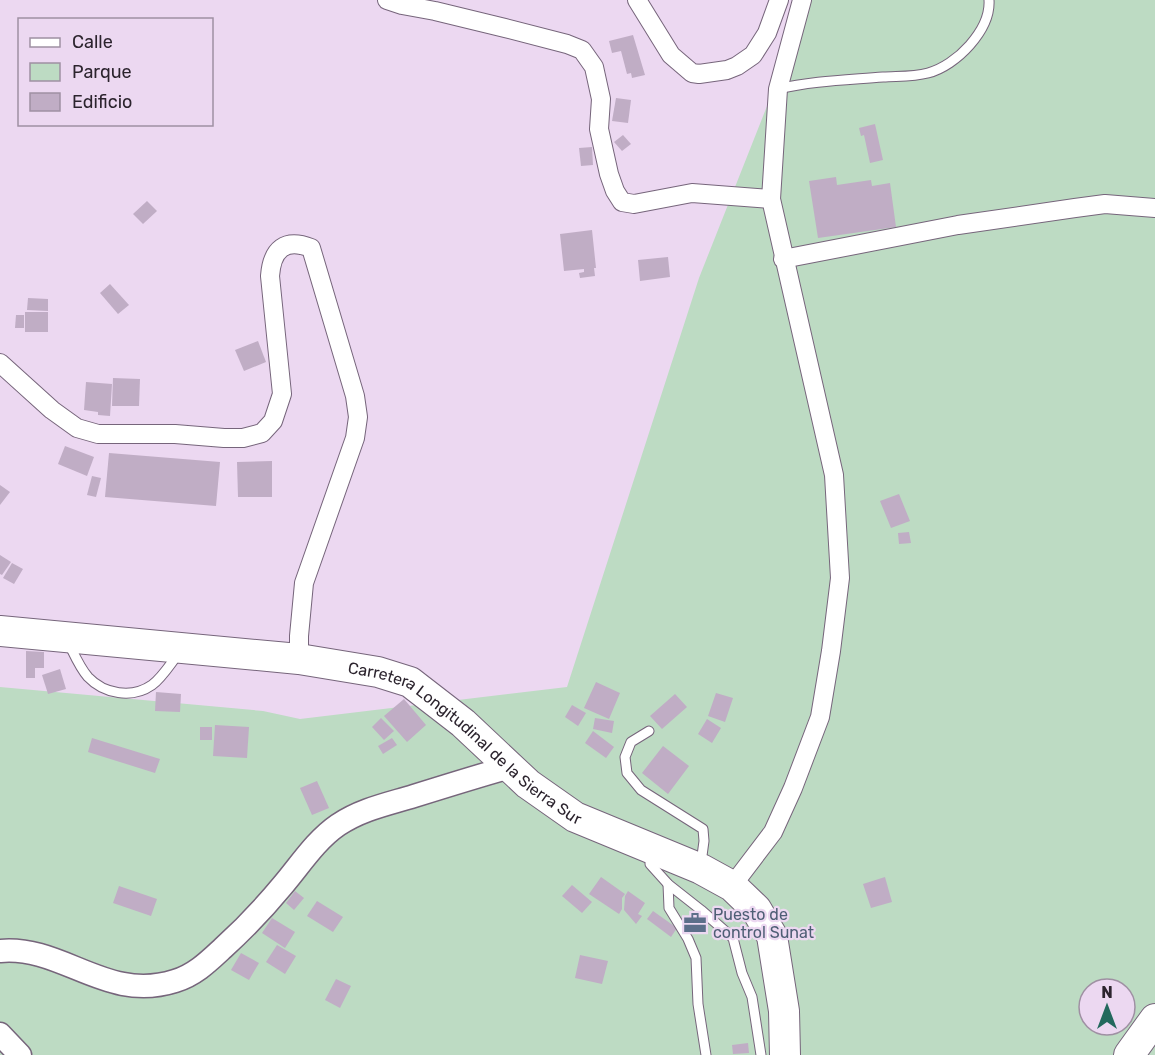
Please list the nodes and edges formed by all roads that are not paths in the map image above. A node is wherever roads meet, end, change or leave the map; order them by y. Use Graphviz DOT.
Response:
graph roads {
  1 [pos="387,0"];
  2 [pos="637,0"];
  3 [pos="779,0"];
  4 [pos="802,0"];
  5 [pos="989,0"];
  6 [pos="778,89"];
  7 [pos="771,199"];
  8 [pos="1155,208"];
  9 [pos="783,259"];
  10 [pos="0,363"];
  11 [pos="0,631"];
  12 [pos="65,636"];
  13 [pos="184,648"];
  14 [pos="299,659"];
  15 [pos="649,731"];
  16 [pos="510,767"];
  17 [pos="652,848"];
  18 [pos="700,869"];
  19 [pos="668,884"];
  20 [pos="732,886"];
  21 [pos="0,951"];
  22 [pos="1155,1019"];
  23 [pos="0,1034"];
  24 [pos="20,1055"];
  25 [pos="706,1055"];
  26 [pos="761,1055"];
  27 [pos="785,1055"];
  28 [pos="1129,1055"];
  1 -- 7 [label="street"];
  2 -- 3 [label="street"];
  4 -- 6 [label="street"];
  5 -- 6 [label="lane"];
  6 -- 7 [label="street"];
  7 -- 9 [label="street"];
  8 -- 9 [label="street"];
  9 -- 20 [label="street"];
  10 -- 14 [label="street"];
  11 -- 12 [label="highway, Carretera Longitudinal de la Sierra Sur"];
  12 -- 13 [label="highway, Carretera Longitudinal de la Sierra Sur"];
  12 -- 13 [label="lane"];
  13 -- 14 [label="highway, Carretera Longitudinal de la Sierra Sur"];
  14 -- 16 [label="highway, Carretera Longitudinal de la Sierra Sur"];
  15 -- 18 [label="lane"];
  16 -- 17 [label="highway, Carretera Longitudinal de la Sierra Sur"];
  16 -- 21 [label="street"];
  17 -- 18 [label="highway, Carretera Longitudinal de la Sierra Sur"];
  17 -- 19 [label="lane"];
  18 -- 20 [label="highway, Carretera Longitudinal de la Sierra Sur"];
  19 -- 25 [label="lane"];
  19 -- 26 [label="lane"];
  20 -- 27 [label="highway, Carretera Longitudinal de la Sierra Sur"];
  22 -- 28 [label="highway"];
  23 -- 24 [label="street"];
}
